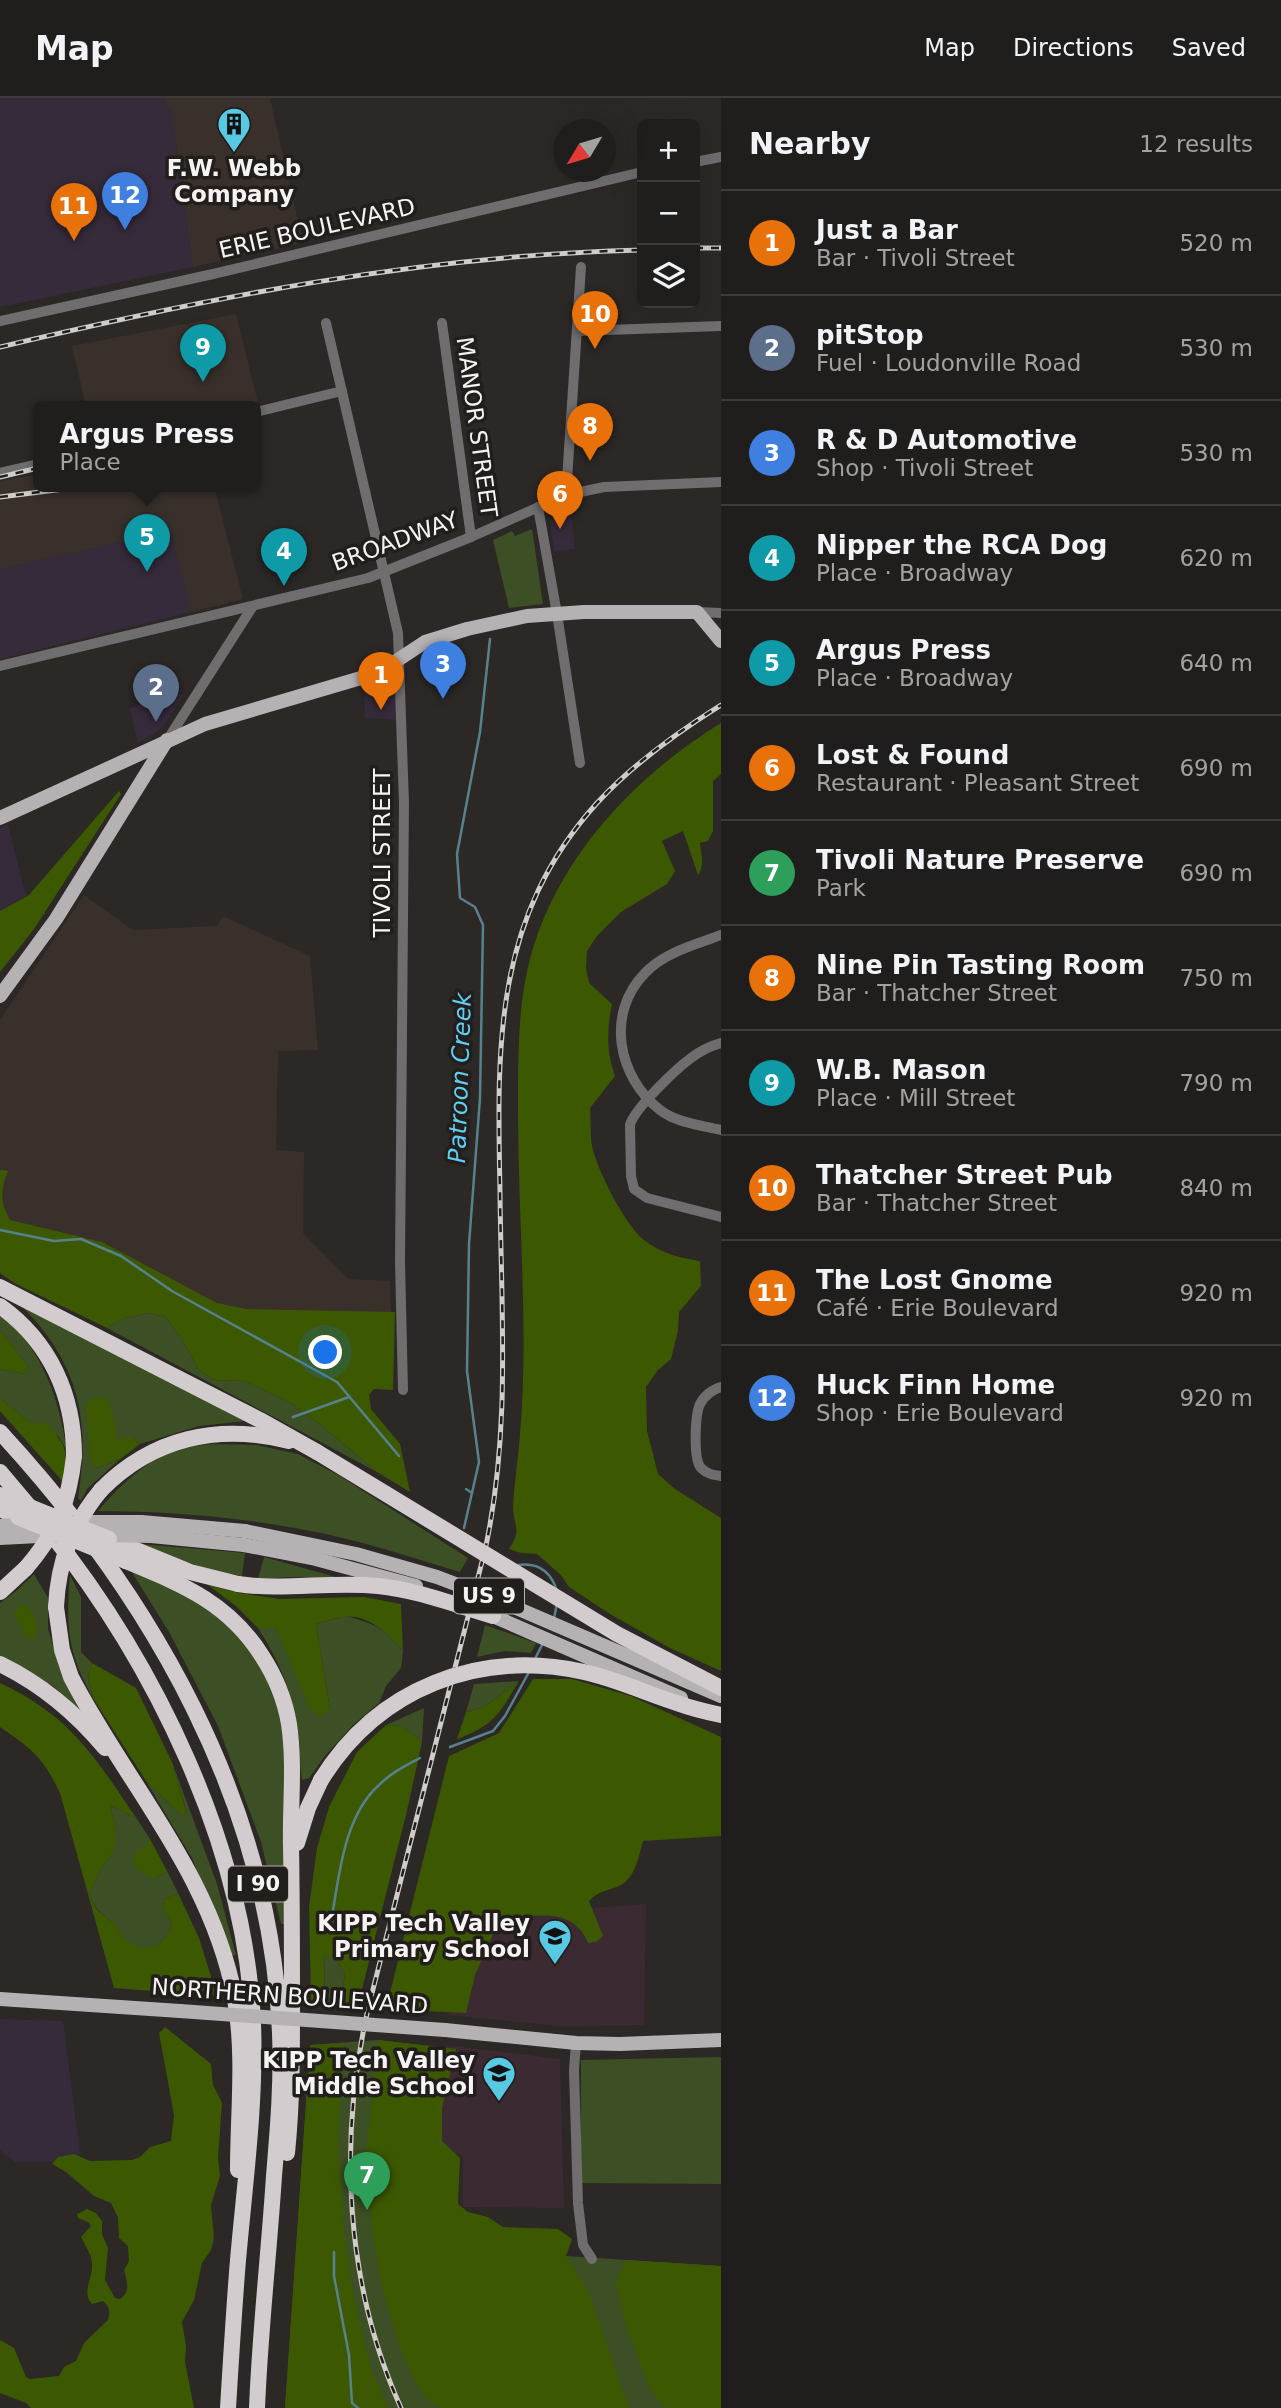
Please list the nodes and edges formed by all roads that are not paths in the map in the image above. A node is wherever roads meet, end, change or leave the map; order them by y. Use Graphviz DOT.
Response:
graph roads {
  1 [pos="721,157"];
  2 [pos="700,161"];
  3 [pos="637,173"];
  4 [pos="581,267"];
  5 [pos="0,321"];
  6 [pos="326,323"];
  7 [pos="442,323"];
  8 [pos="721,327"];
  9 [pos="578,331"];
  10 [pos="342,391"];
  11 [pos="261,411"];
  12 [pos="33,465"];
  13 [pos="0,474"];
  14 [pos="721,482"];
  15 [pos="566,495"];
  16 [pos="538,508"];
  17 [pos="471,537"];
  18 [pos="383,573"];
  19 [pos="254,606"];
  20 [pos="697,612"];
  21 [pos="721,613"];
  22 [pos="557,614"];
  23 [pos="721,641"];
  24 [pos="398,659"];
  25 [pos="0,666"];
  26 [pos="168,739"];
  27 [pos="580,763"];
  28 [pos="0,818"];
  29 [pos="721,935"];
  30 [pos="0,996"];
  31 [pos="721,1043"];
  32 [pos="648,1098"];
  33 [pos="721,1130"];
  34 [pos="721,1217"];
  35 [pos="0,1287"];
  36 [pos="0,1306"];
  37 [pos="721,1387"];
  38 [pos="403,1390"];
  39 [pos="0,1432"];
  40 [pos="317,1452"];
  41 [pos="0,1472"];
  42 [pos="721,1476"];
  43 [pos="0,1494"];
  44 [pos="0,1510"];
  45 [pos="0,1526"];
  46 [pos="0,1538"];
  47 [pos="245,1538"];
  48 [pos="0,1592"];
  49 [pos="493,1616"];
  50 [pos="0,1664"];
  51 [pos="721,1688"];
  52 [pos="721,1696"];
  53 [pos="721,1715"];
  54 [pos="154,1810"];
  55 [pos="292,1884"];
  56 [pos="0,1999"];
  57 [pos="721,2040"];
  58 [pos="576,2043"];
  59 [pos="592,2259"];
  60 [pos="239,2260"];
  61 [pos="228,2408"];
  62 [pos="257,2408"];
  63 [pos="265,2408"];
  1 -- 2 [label="street"];
  3 -- 5 [label="street, ERIE BOULEVARD"];
  4 -- 9 [label="street"];
  6 -- 10 [label="street, TIVOLI STREET"];
  7 -- 17 [label="street, MANOR STREET"];
  8 -- 9 [label="street"];
  9 -- 15 [label="street"];
  10 -- 11 [label="street"];
  10 -- 18 [label="street, TIVOLI STREET"];
  12 -- 13 [label="street"];
  14 -- 15 [label="street, BROADWAY"];
  15 -- 16 [label="street, BROADWAY"];
  16 -- 17 [label="street, BROADWAY"];
  16 -- 22 [label="street"];
  17 -- 18 [label="street, BROADWAY"];
  18 -- 19 [label="street, BROADWAY"];
  18 -- 24 [label="street, TIVOLI STREET"];
  19 -- 25 [label="street, BROADWAY"];
  19 -- 26 [label="street"];
  20 -- 21 [label="street"];
  20 -- 22 [label="main road"];
  20 -- 23 [label="main road"];
  22 -- 24 [label="main road"];
  22 -- 27 [label="street"];
  24 -- 26 [label="main road"];
  24 -- 38 [label="street, TIVOLI STREET"];
  26 -- 28 [label="main road"];
  26 -- 30 [label="main road"];
  29 -- 32 [label="street"];
  31 -- 32 [label="street"];
  32 -- 33 [label="street"];
  32 -- 34 [label="street"];
  35 -- 40 [label="highway"];
  36 -- 48 [label="highway, bridge"];
  37 -- 42 [label="street"];
  39 -- 62 [label="highway, I 90"];
  40 -- 51 [label="highway, bridge"];
  40 -- 54 [label="highway, bridge"];
  41 -- 60 [label="highway, I 90"];
  43 -- 49 [label="highway, bridge"];
  44 -- 55 [label="highway, bridge"];
  45 -- 47 [label="main road, US 9, bridge"];
  46 -- 47 [label="main road, US 9, bridge"];
  47 -- 49 [label="main road, US 9, bridge"];
  47 -- 52 [label="main road, US 9, bridge"];
  49 -- 53 [label="main road, US 9, bridge"];
  50 -- 54 [label="highway"];
  53 -- 55 [label="highway, bridge"];
  54 -- 60 [label="highway"];
  55 -- 63 [label="highway"];
  56 -- 58 [label="main road, NORTHERN BOULEVARD, bridge"];
  57 -- 58 [label="main road, NORTHERN BOULEVARD"];
  58 -- 59 [label="street"];
  60 -- 61 [label="highway, I 90"];
}
